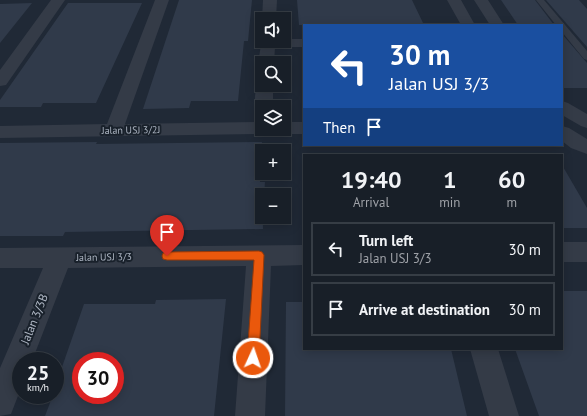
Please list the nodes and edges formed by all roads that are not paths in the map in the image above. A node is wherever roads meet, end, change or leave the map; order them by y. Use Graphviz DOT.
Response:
graph roads {
  1 [pos="58,0"];
  2 [pos="162,0"];
  3 [pos="270,0"];
  4 [pos="454,0"];
  5 [pos="481,0"];
  6 [pos="540,0"];
  7 [pos="269,12"];
  8 [pos="467,24"];
  9 [pos="496,24"];
  10 [pos="559,24"];
  11 [pos="563,28"];
  12 [pos="291,42"];
  13 [pos="303,42"];
  14 [pos="587,58"];
  15 [pos="0,81"];
  16 [pos="563,108"];
  17 [pos="587,122"];
  18 [pos="255,128"];
  19 [pos="291,128"];
  20 [pos="303,128"];
  21 [pos="114,130"];
  22 [pos="0,132"];
  23 [pos="563,133"];
  24 [pos="587,147"];
  25 [pos="563,252"];
  26 [pos="587,252"];
  27 [pos="259,255"];
  28 [pos="303,255"];
  29 [pos="60,257"];
  30 [pos="0,258"];
  31 [pos="484,350"];
  32 [pos="0,403"];
  33 [pos="250,416"];
  34 [pos="504,416"];
  1 -- 15 [label="street"];
  2 -- 21 [label="street"];
  3 -- 7 [label="street"];
  4 -- 8 [label="street"];
  5 -- 9 [label="street"];
  6 -- 10 [label="lane"];
  11 -- 14 [label="lane"];
  12 -- 13 [label="street"];
  16 -- 17 [label="street"];
  18 -- 21 [label="street, Jalan USJ 3/2J"];
  19 -- 20 [label="street"];
  21 -- 22 [label="street, Jalan USJ 3/2J"];
  23 -- 24 [label="street"];
  25 -- 26 [label="street"];
  27 -- 28 [label="street, Jalan USJ 3/3"];
  27 -- 29 [label="street, Jalan USJ 3/3"];
  27 -- 33 [label="street"];
  29 -- 30 [label="street, Jalan USJ 3/3"];
  29 -- 32 [label="street, Jalan 3/3B"];
  31 -- 34 [label="street"];
}
